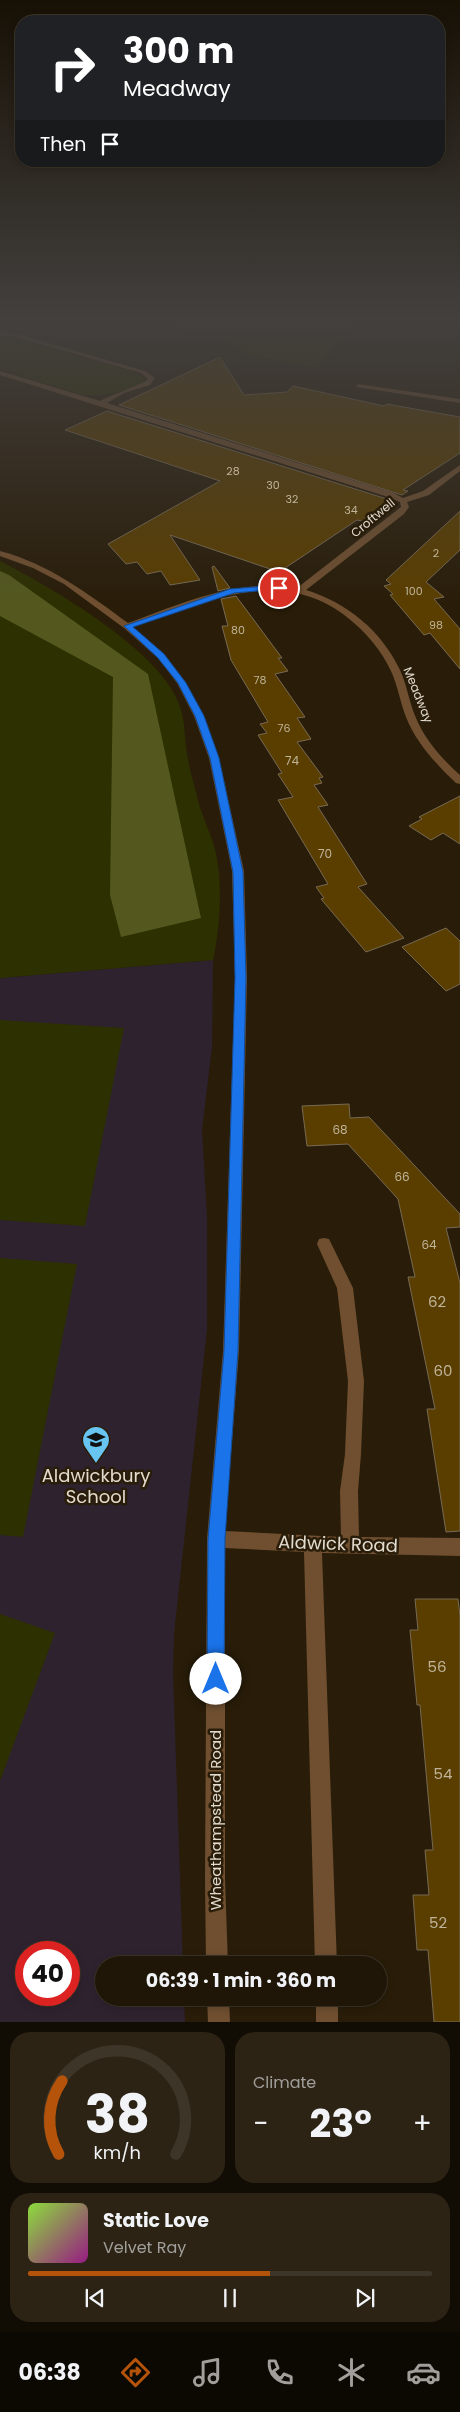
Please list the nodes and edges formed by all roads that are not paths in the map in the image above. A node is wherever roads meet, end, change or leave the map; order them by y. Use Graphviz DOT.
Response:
graph roads {
  1 [pos="140,415"];
  2 [pos="460,467"];
  3 [pos="403,501"];
  4 [pos="0,553"];
  5 [pos="299,591"];
  6 [pos="128,626"];
  7 [pos="460,780"];
  8 [pos="324,1244"];
  9 [pos="216,1539"];
  10 [pos="313,1544"];
  11 [pos="350,1546"];
  12 [pos="460,1547"];
  13 [pos="217,1956"];
  14 [pos="326,1956"];
  15 [pos="218,2006"];
  16 [pos="327,2006"];
  17 [pos="219,2022"];
  18 [pos="328,2022"];
  1 -- 3 [label="street"];
  2 -- 3 [label="street, Croftwell"];
  3 -- 5 [label="street, Croftwell"];
  4 -- 6 [label="street, Wheathampstead Road"];
  5 -- 6 [label="street, Meadway"];
  5 -- 7 [label="street, Meadway"];
  6 -- 9 [label="street, Wheathampstead Road"];
  8 -- 11 [label="street"];
  9 -- 10 [label="street, Aldwick Road"];
  9 -- 13 [label="street, Wheathampstead Road"];
  10 -- 11 [label="street, Aldwick Road"];
  10 -- 14 [label="street"];
  11 -- 12 [label="street, Aldwick Road"];
  15 -- 17 [label="street"];
  16 -- 18 [label="street"];
}
